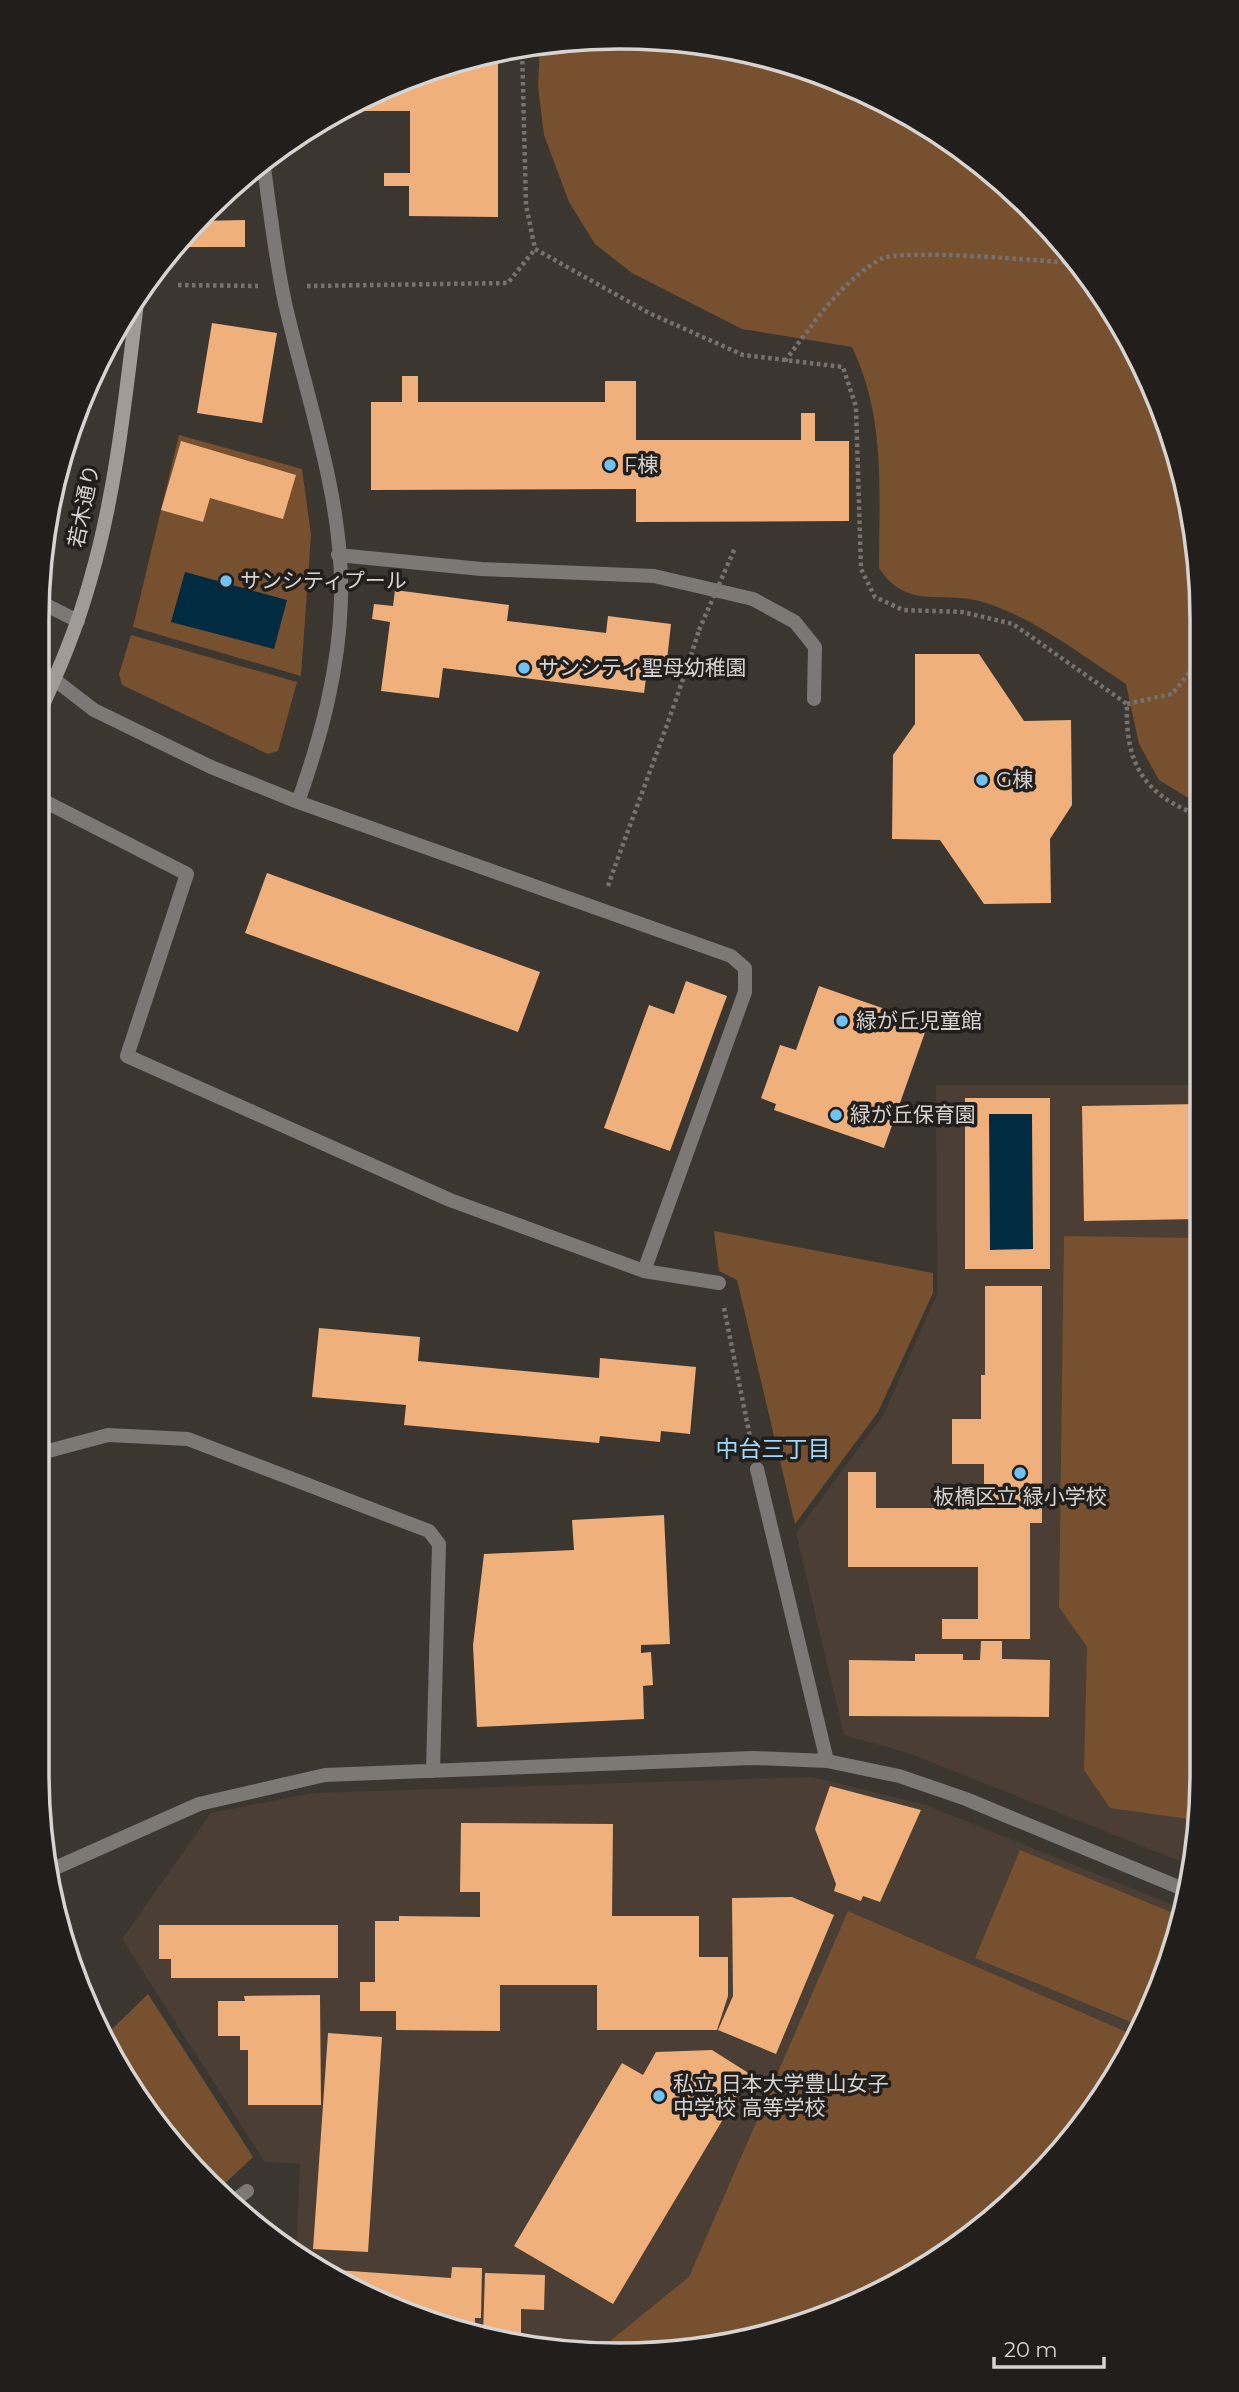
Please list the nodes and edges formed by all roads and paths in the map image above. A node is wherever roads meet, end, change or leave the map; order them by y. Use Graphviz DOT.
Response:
graph roads {
  1 [pos="522,58"];
  2 [pos="265,173"];
  3 [pos="535,248"];
  4 [pos="1063,261"];
  5 [pos="178,285"];
  6 [pos="264,286"];
  7 [pos="306,286"];
  8 [pos="134,319"];
  9 [pos="785,361"];
  10 [pos="735,548"];
  11 [pos="338,555"];
  12 [pos="49,607"];
  13 [pos="78,621"];
  14 [pos="1190,672"];
  15 [pos="49,675"];
  16 [pos="55,679"];
  17 [pos="49,692"];
  18 [pos="814,699"];
  19 [pos="1127,704"];
  20 [pos="298,802"];
  21 [pos="49,804"];
  22 [pos="1190,812"];
  23 [pos="608,886"];
  24 [pos="644,1271"];
  25 [pos="719,1283"];
  26 [pos="49,1451"];
  27 [pos="757,1469"];
  28 [pos="827,1761"];
  29 [pos="433,1771"];
  30 [pos="57,1867"];
  31 [pos="1178,1887"];
  1 -- 3 [label="path"];
  2 -- 11 [label="street"];
  3 -- 7 [label="path"];
  3 -- 9 [label="path"];
  4 -- 9 [label="path"];
  5 -- 6 [label="path"];
  8 -- 13 [label="street, 若木通り"];
  9 -- 19 [label="path"];
  10 -- 23 [label="path, bridge"];
  11 -- 18 [label="street"];
  11 -- 20 [label="street"];
  12 -- 13 [label="street"];
  13 -- 16 [label="street, 若木通り"];
  14 -- 19 [label="path"];
  15 -- 16 [label="street"];
  16 -- 17 [label="street, 若木通り"];
  16 -- 20 [label="street"];
  19 -- 22 [label="path"];
  20 -- 24 [label="street"];
  21 -- 24 [label="street"];
  24 -- 25 [label="street"];
  25 -- 27 [label="path"];
  26 -- 29 [label="street"];
  27 -- 28 [label="street"];
  28 -- 29 [label="street"];
  28 -- 31 [label="street"];
  29 -- 30 [label="street"];
}
